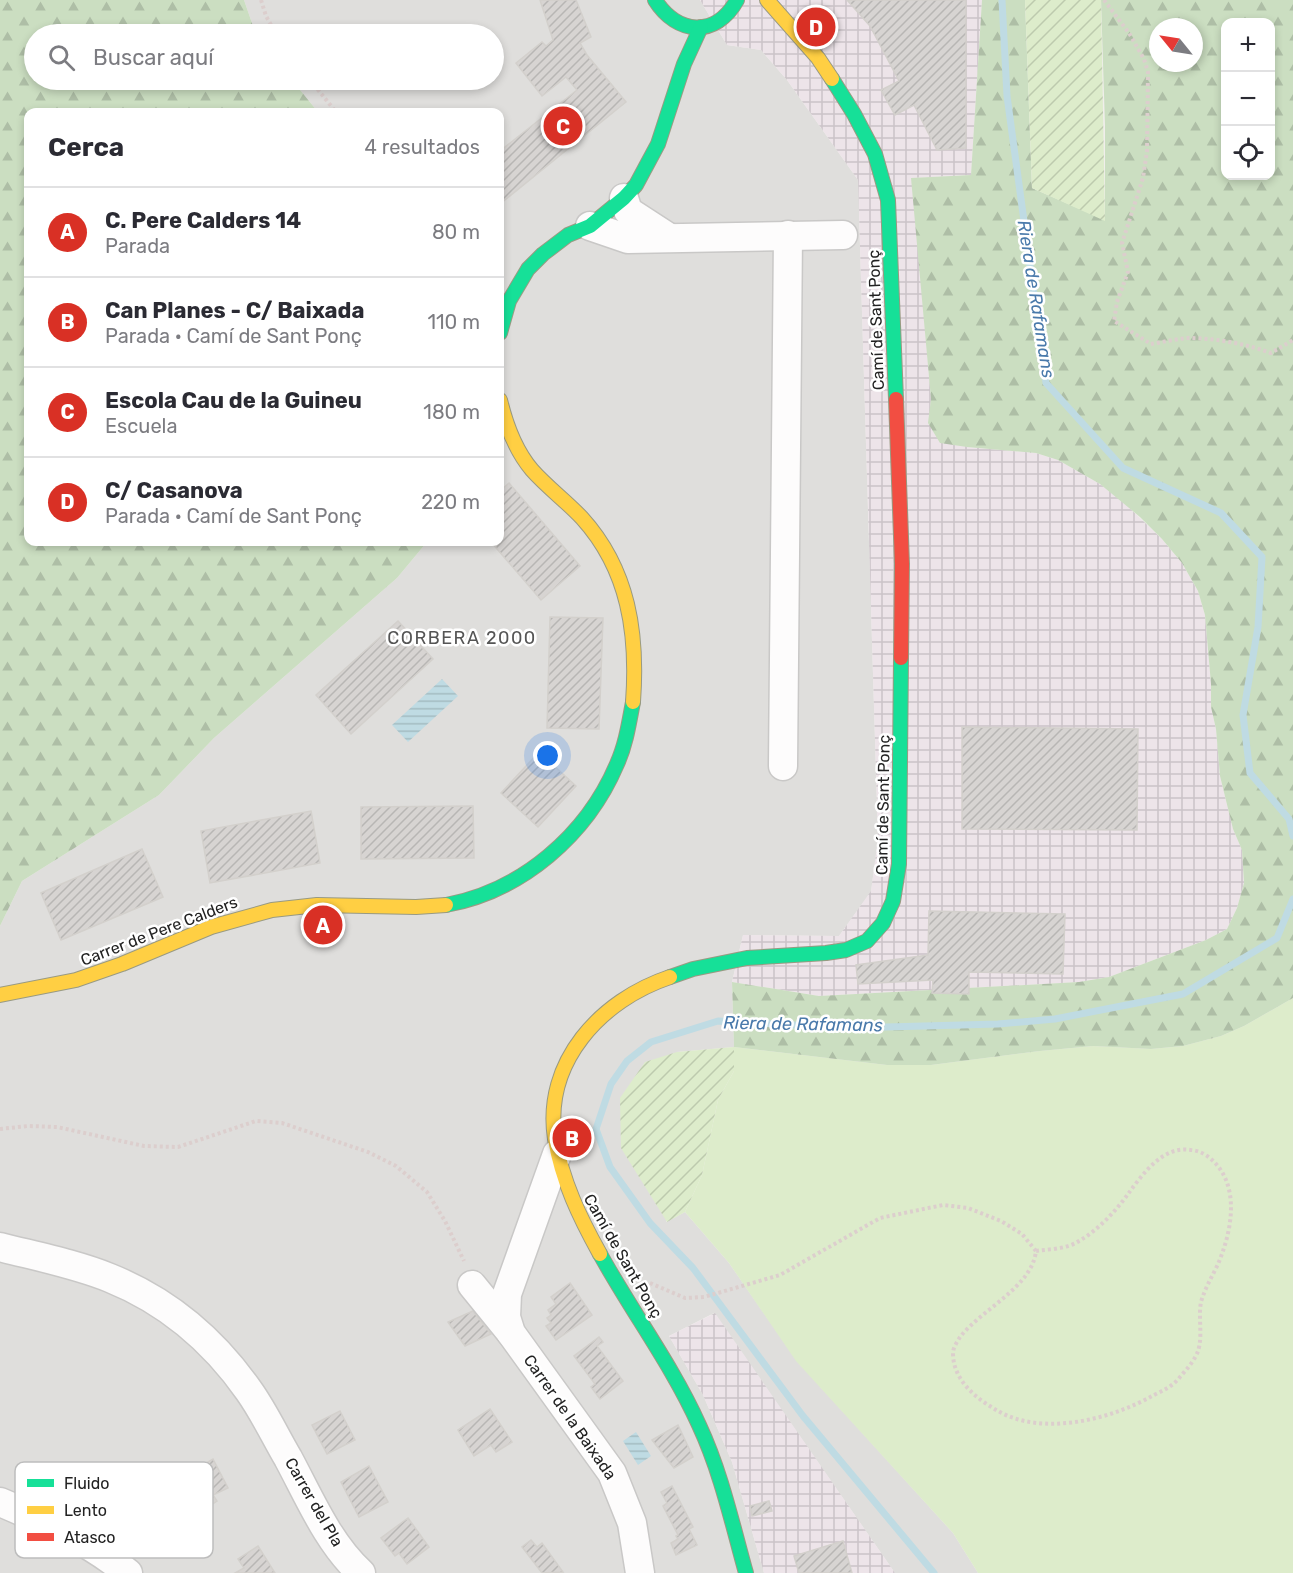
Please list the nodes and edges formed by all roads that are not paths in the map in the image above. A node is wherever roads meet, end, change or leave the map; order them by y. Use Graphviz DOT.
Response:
graph roads {
  1 [pos="659,6"];
  2 [pos="772,7"];
  3 [pos="732,8"];
  4 [pos="701,27"];
  5 [pos="664,31"];
  6 [pos="667,70"];
  7 [pos="670,102"];
  8 [pos="624,198"];
  9 [pos="590,226"];
  10 [pos="788,235"];
  11 [pos="843,235"];
  12 [pos="668,237"];
  13 [pos="504,319"];
  14 [pos="504,415"];
  15 [pos="783,766"];
  16 [pos="0,995"];
  17 [pos="557,1154"];
  18 [pos="0,1247"];
  19 [pos="472,1285"];
  20 [pos="511,1333"];
  21 [pos="0,1502"];
  22 [pos="15,1509"];
  23 [pos="108,1558"];
  24 [pos="128,1573"];
  25 [pos="362,1573"];
  26 [pos="640,1573"];
  27 [pos="746,1573"];
  1 -- 4 [label="street"];
  1 -- 5 [label="street"];
  2 -- 3 [label="street"];
  2 -- 17 [label="street, Camí de Sant Ponç"];
  3 -- 4 [label="street"];
  4 -- 7 [label="street"];
  6 -- 7 [label="street"];
  7 -- 8 [label="street"];
  8 -- 9 [label="street"];
  8 -- 12 [label="street"];
  9 -- 12 [label="street"];
  9 -- 13 [label="street"];
  10 -- 11 [label="street"];
  10 -- 12 [label="street"];
  10 -- 15 [label="street"];
  14 -- 16 [label="street, Carrer de Pere Calders"];
  17 -- 20 [label="street, Carrer de la Baixada"];
  17 -- 27 [label="street, Camí de Sant Ponç"];
  18 -- 25 [label="street, Carrer del Pla"];
  19 -- 20 [label="street, Carrer de la Baixada"];
  20 -- 26 [label="street, Carrer de la Baixada"];
  21 -- 22 [label="street"];
  23 -- 24 [label="street"];
}
